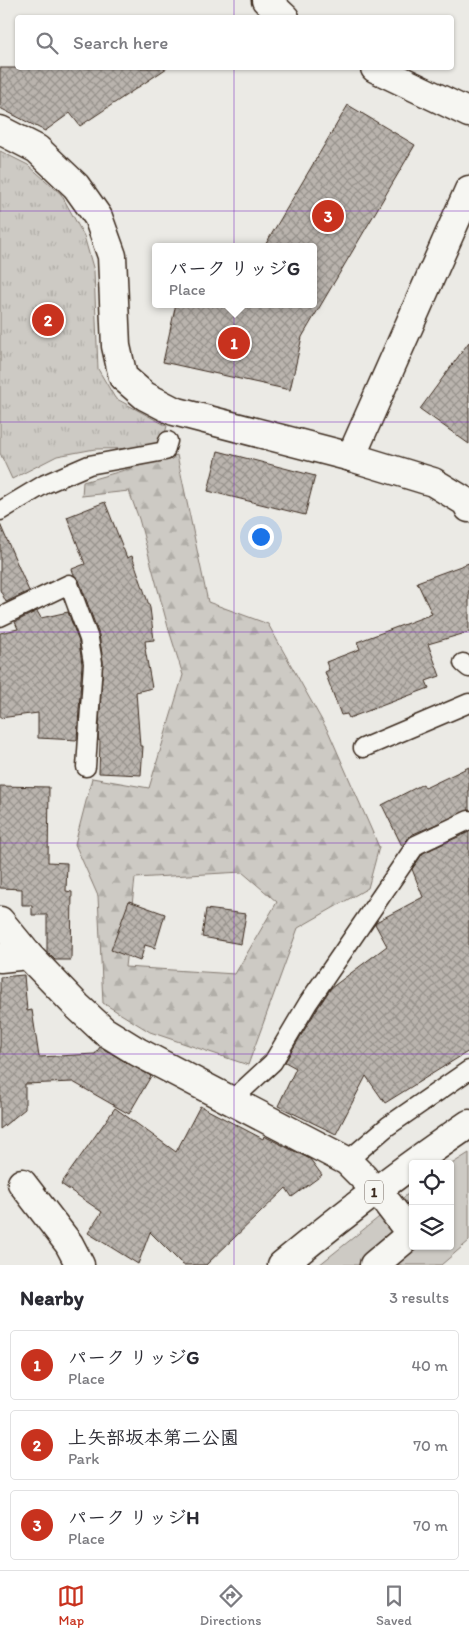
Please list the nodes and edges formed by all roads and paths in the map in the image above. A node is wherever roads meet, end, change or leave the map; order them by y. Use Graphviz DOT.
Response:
graph roads {
  1 [pos="266,0"];
  2 [pos="282,15"];
  3 [pos="379,70"];
  4 [pos="468,111"];
  5 [pos="0,130"];
  6 [pos="469,190"];
  7 [pos="171,426"];
  8 [pos="351,458"];
  9 [pos="469,508"];
  10 [pos="0,511"];
  11 [pos="0,617"];
  12 [pos="469,703"];
  13 [pos="362,748"];
  14 [pos="86,767"];
  15 [pos="469,820"];
  16 [pos="0,921"];
  17 [pos="28,955"];
  18 [pos="0,958"];
  19 [pos="469,1070"];
  20 [pos="231,1101"];
  21 [pos="469,1124"];
  22 [pos="356,1169"];
  23 [pos="22,1183"];
  24 [pos="388,1204"];
  25 [pos="80,1265"];
  26 [pos="282,1265"];
  27 [pos="374,1265"];
  1 -- 2 [label="main road"];
  3 -- 4 [label="main road"];
  5 -- 7 [label="main road"];
  6 -- 8 [label="main road"];
  7 -- 8 [label="main road"];
  7 -- 10 [label="lane"];
  8 -- 9 [label="main road"];
  11 -- 14 [label="lane"];
  12 -- 13 [label="lane"];
  15 -- 20 [label="lane"];
  16 -- 17 [label="main road"];
  17 -- 18 [label="main road"];
  17 -- 20 [label="main road"];
  19 -- 22 [label="lane"];
  20 -- 22 [label="main road"];
  21 -- 26 [label="main road, 1"];
  23 -- 25 [label="main road"];
  24 -- 27 [label="main road"];
}
